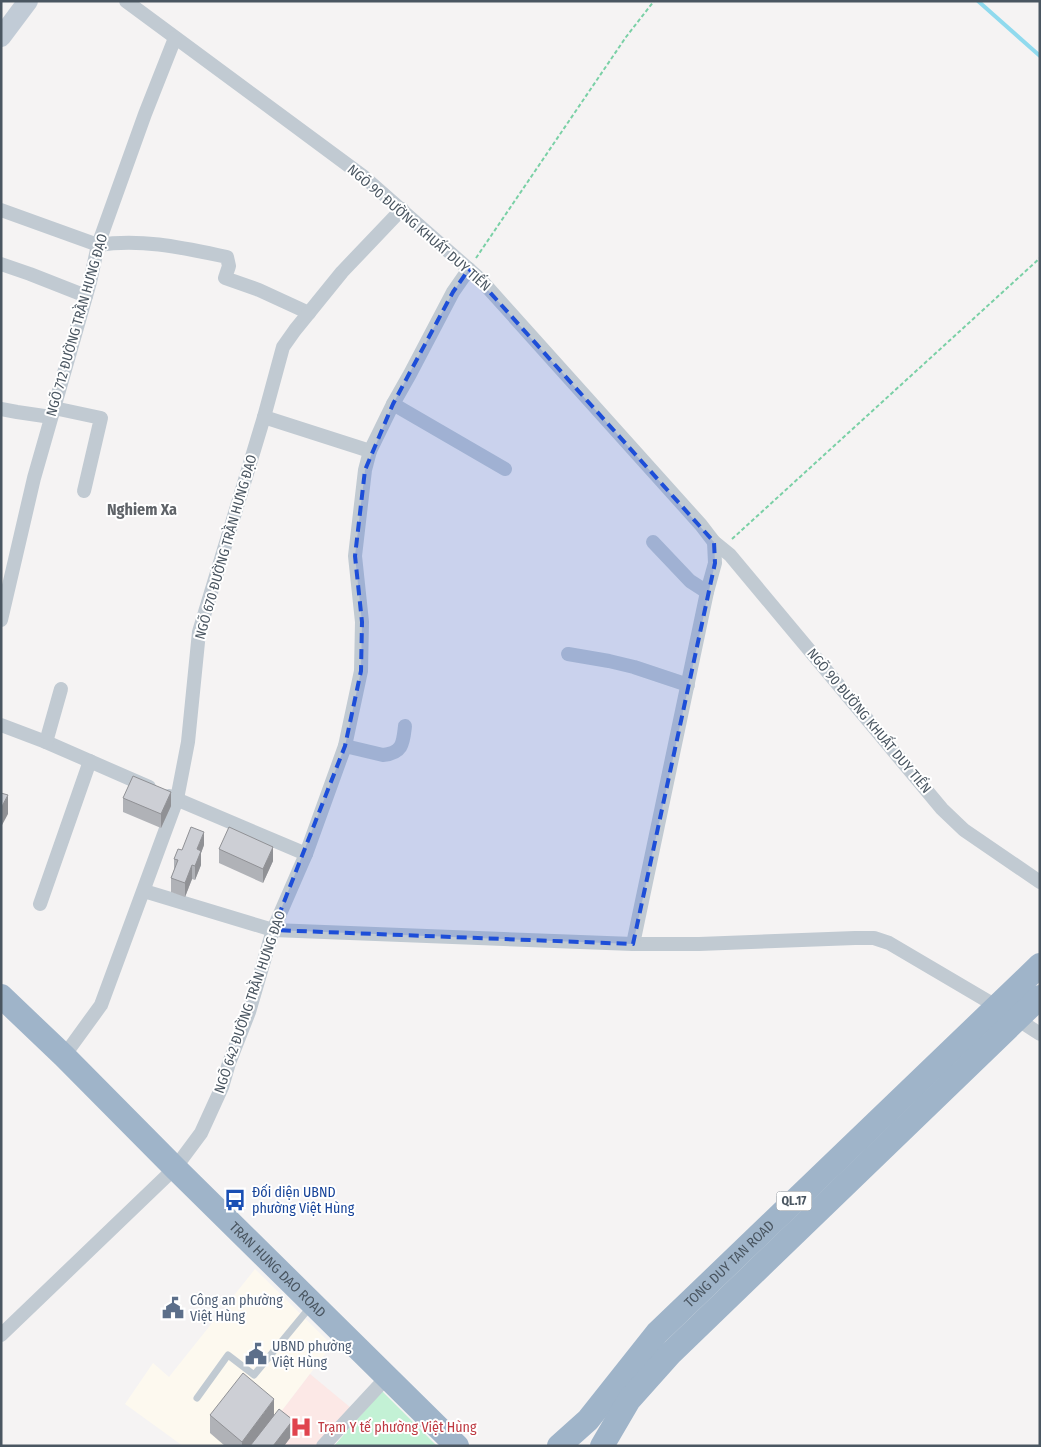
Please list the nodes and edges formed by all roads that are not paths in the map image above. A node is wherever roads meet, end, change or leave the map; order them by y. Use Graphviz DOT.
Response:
graph roads {
  1 [pos="28,1"];
  2 [pos="126,1"];
  3 [pos="1,37"];
  4 [pos="175,38"];
  5 [pos="1,210"];
  6 [pos="402,210"];
  7 [pos="98,245"];
  8 [pos="1,264"];
  9 [pos="469,269"];
  10 [pos="86,296"];
  11 [pos="309,313"];
  12 [pos="392,404"];
  13 [pos="1,409"];
  14 [pos="52,412"];
  15 [pos="264,417"];
  16 [pos="370,451"];
  17 [pos="505,469"];
  18 [pos="84,491"];
  19 [pos="654,542"];
  20 [pos="718,545"];
  21 [pos="708,592"];
  22 [pos="4,597"];
  23 [pos="1,620"];
  24 [pos="568,654"];
  25 [pos="688,685"];
  26 [pos="61,689"];
  27 [pos="1,725"];
  28 [pos="405,726"];
  29 [pos="46,742"];
  30 [pos="345,746"];
  31 [pos="90,761"];
  32 [pos="177,799"];
  33 [pos="306,854"];
  34 [pos="1040,882"];
  35 [pos="144,891"];
  36 [pos="40,904"];
  37 [pos="273,930"];
  38 [pos="633,944"];
  39 [pos="1040,965"];
  40 [pos="1,996"];
  41 [pos="1040,997"];
  42 [pos="996,1006"];
  43 [pos="1017,1019"];
  44 [pos="1040,1034"];
  45 [pos="64,1056"];
  46 [pos="841,1156"];
  47 [pos="175,1168"];
  48 [pos="858,1173"];
  49 [pos="313,1304"];
  50 [pos="1,1335"];
  51 [pos="387,1377"];
  52 [pos="197,1398"];
  53 [pos="456,1442"];
  54 [pos="323,1446"];
  55 [pos="559,1446"];
  56 [pos="602,1446"];
  1 -- 3 [label="main road"];
  2 -- 4 [label="street, NGÕ 90 ĐƯỜNG KHUẤT DUY TIẾN"];
  4 -- 6 [label="street, NGÕ 90 ĐƯỜNG KHUẤT DUY TIẾN"];
  4 -- 7 [label="street, NGÕ 712 ĐƯỜNG TRẦN HƯNG ĐẠO"];
  5 -- 7 [label="street"];
  6 -- 9 [label="street, NGÕ 90 ĐƯỜNG KHUẤT DUY TIẾN"];
  6 -- 11 [label="street, NGÕ 670 ĐƯỜNG TRẦN HƯNG ĐẠO"];
  7 -- 10 [label="street, NGÕ 712 ĐƯỜNG TRẦN HƯNG ĐẠO"];
  7 -- 11 [label="street"];
  8 -- 10 [label="street"];
  9 -- 12 [label="street, NGÕ 642 ĐƯỜNG TRẦN HƯNG ĐẠO"];
  9 -- 20 [label="street, NGÕ 90 ĐƯỜNG KHUẤT DUY TIẾN"];
  10 -- 14 [label="street, NGÕ 712 ĐƯỜNG TRẦN HƯNG ĐẠO"];
  11 -- 15 [label="street, NGÕ 670 ĐƯỜNG TRẦN HƯNG ĐẠO"];
  12 -- 16 [label="street, NGÕ 642 ĐƯỜNG TRẦN HƯNG ĐẠO"];
  12 -- 17 [label="street"];
  13 -- 14 [label="street"];
  14 -- 18 [label="street"];
  14 -- 22 [label="street, NGÕ 712 ĐƯỜNG TRẦN HƯNG ĐẠO"];
  15 -- 16 [label="street"];
  15 -- 32 [label="street, NGÕ 670 ĐƯỜNG TRẦN HƯNG ĐẠO"];
  16 -- 30 [label="street, NGÕ 642 ĐƯỜNG TRẦN HƯNG ĐẠO"];
  19 -- 21 [label="street"];
  20 -- 21 [label="street"];
  20 -- 34 [label="street, NGÕ 90 ĐƯỜNG KHUẤT DUY TIẾN"];
  21 -- 25 [label="street"];
  22 -- 23 [label="street, NGÕ 712 ĐƯỜNG TRẦN HƯNG ĐẠO"];
  24 -- 25 [label="street"];
  25 -- 38 [label="street"];
  26 -- 29 [label="street"];
  27 -- 29 [label="street"];
  28 -- 30 [label="street"];
  29 -- 31 [label="street"];
  30 -- 33 [label="street, NGÕ 642 ĐƯỜNG TRẦN HƯNG ĐẠO"];
  31 -- 32 [label="street"];
  31 -- 36 [label="street"];
  32 -- 33 [label="street"];
  32 -- 35 [label="street, NGÕ 670 ĐƯỜNG TRẦN HƯNG ĐẠO"];
  33 -- 37 [label="street, NGÕ 642 ĐƯỜNG TRẦN HƯNG ĐẠO"];
  35 -- 37 [label="street"];
  35 -- 45 [label="street, NGÕ 670 ĐƯỜNG TRẦN HƯNG ĐẠO"];
  37 -- 38 [label="street"];
  37 -- 47 [label="street, NGÕ 642 ĐƯỜNG TRẦN HƯNG ĐẠO"];
  38 -- 42 [label="street"];
  39 -- 42 [label="highway, TONG DUY TAN ROAD / QL.17"];
  40 -- 45 [label="highway, TRAN HUNG DAO ROAD"];
  41 -- 43 [label="highway, TONG DUY TAN ROAD / QL.17"];
  42 -- 46 [label="highway, TONG DUY TAN ROAD / QL.17"];
  43 -- 44 [label="street"];
  43 -- 48 [label="highway, TONG DUY TAN ROAD / QL.17"];
  45 -- 47 [label="highway, TRAN HUNG DAO ROAD"];
  46 -- 48 [label="highway"];
  46 -- 55 [label="highway, TONG DUY TAN ROAD / QL.17"];
  47 -- 49 [label="highway, TRAN HUNG DAO ROAD"];
  47 -- 50 [label="street, NGÕ 642 ĐƯỜNG TRẦN HƯNG ĐẠO"];
  48 -- 56 [label="highway, TONG DUY TAN ROAD / QL.17"];
  49 -- 51 [label="highway, TRAN HUNG DAO ROAD"];
  49 -- 52 [label="lane"];
  51 -- 53 [label="highway, TRAN HUNG DAO ROAD"];
  51 -- 54 [label="street"];
}
